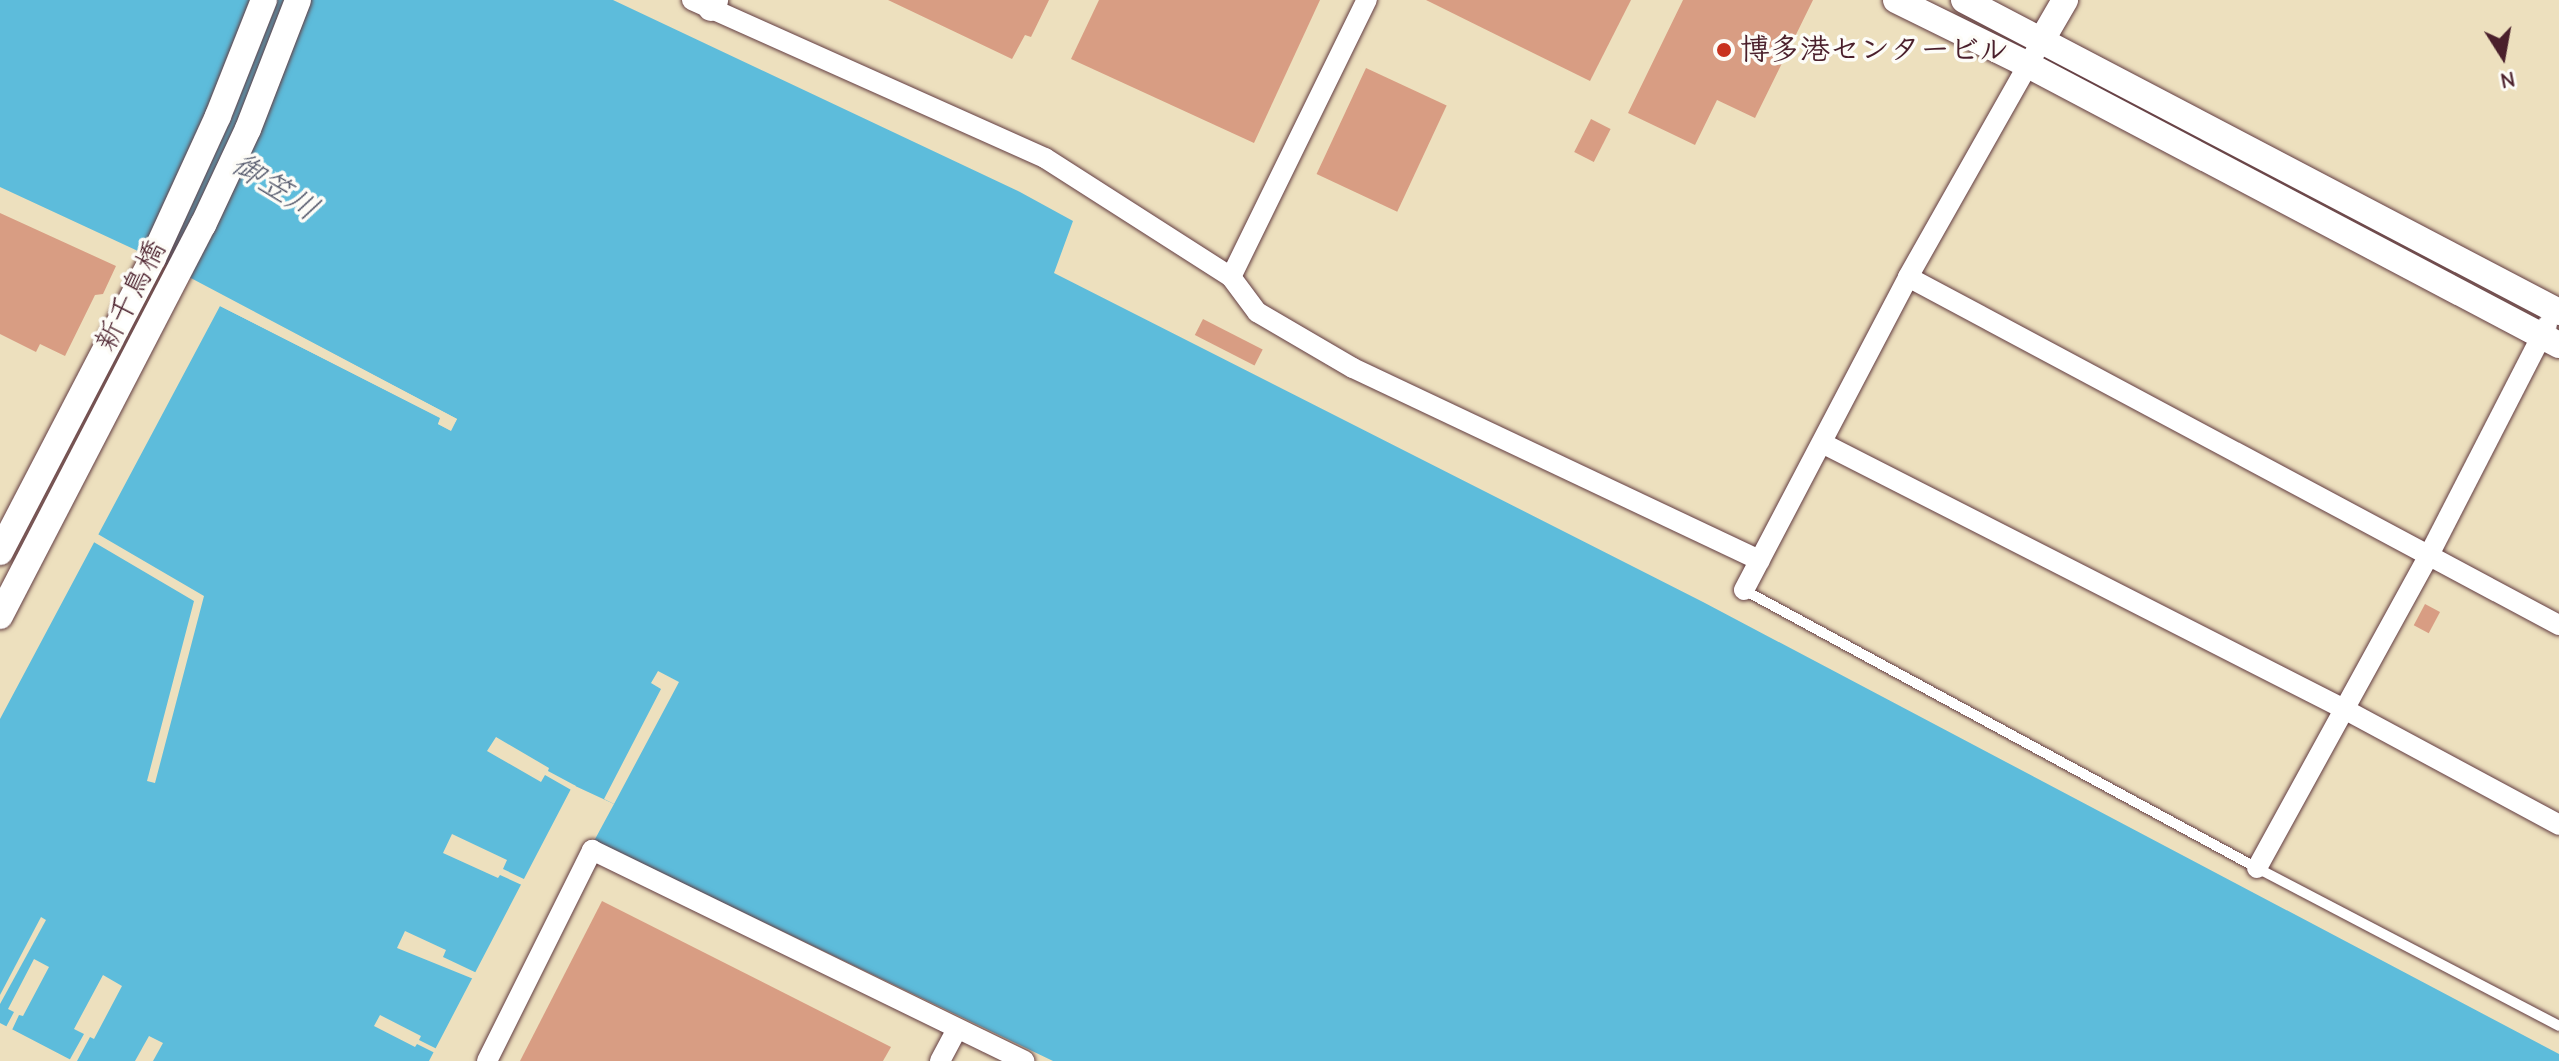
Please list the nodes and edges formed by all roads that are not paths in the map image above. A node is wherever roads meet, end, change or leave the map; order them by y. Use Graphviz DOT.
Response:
graph roads {
  1 [pos="264,0"];
  2 [pos="298,0"];
  3 [pos="1367,0"];
  4 [pos="1896,0"];
  5 [pos="1964,0"];
  6 [pos="2065,0"];
  7 [pos="706,3"];
  8 [pos="2043,38"];
  9 [pos="2030,66"];
  10 [pos="1231,277"];
  11 [pos="1908,277"];
  12 [pos="2557,310"];
  13 [pos="2550,340"];
  14 [pos="1824,444"];
  15 [pos="0,552"];
  16 [pos="2430,553"];
  17 [pos="1760,560"];
  18 [pos="1744,590"];
  19 [pos="1,615"];
  20 [pos="2559,625"];
  21 [pos="2344,709"];
  22 [pos="2559,825"];
  23 [pos="2257,868"];
  24 [pos="2559,1026"];
  25 [pos="957,1029"];
  26 [pos="487,1061"];
  27 [pos="940,1061"];
  28 [pos="1024,1061"];
  1 -- 15 [label="street, 新千鳥橋"];
  2 -- 19 [label="street, 新千鳥橋"];
  3 -- 10 [label="street"];
  4 -- 9 [label="street"];
  5 -- 8 [label="street"];
  6 -- 8 [label="street"];
  7 -- 10 [label="street"];
  8 -- 9 [label="street"];
  8 -- 12 [label="street"];
  9 -- 11 [label="street"];
  9 -- 13 [label="street"];
  10 -- 17 [label="street"];
  11 -- 14 [label="street"];
  11 -- 16 [label="street"];
  12 -- 13 [label="street"];
  13 -- 16 [label="street"];
  14 -- 17 [label="street"];
  14 -- 21 [label="street"];
  16 -- 20 [label="street"];
  16 -- 21 [label="street"];
  17 -- 18 [label="street"];
  18 -- 23 [label="lane"];
  21 -- 22 [label="street"];
  21 -- 23 [label="street"];
  23 -- 24 [label="lane"];
  25 -- 26 [label="street"];
  25 -- 27 [label="street"];
  25 -- 28 [label="street"];
}
